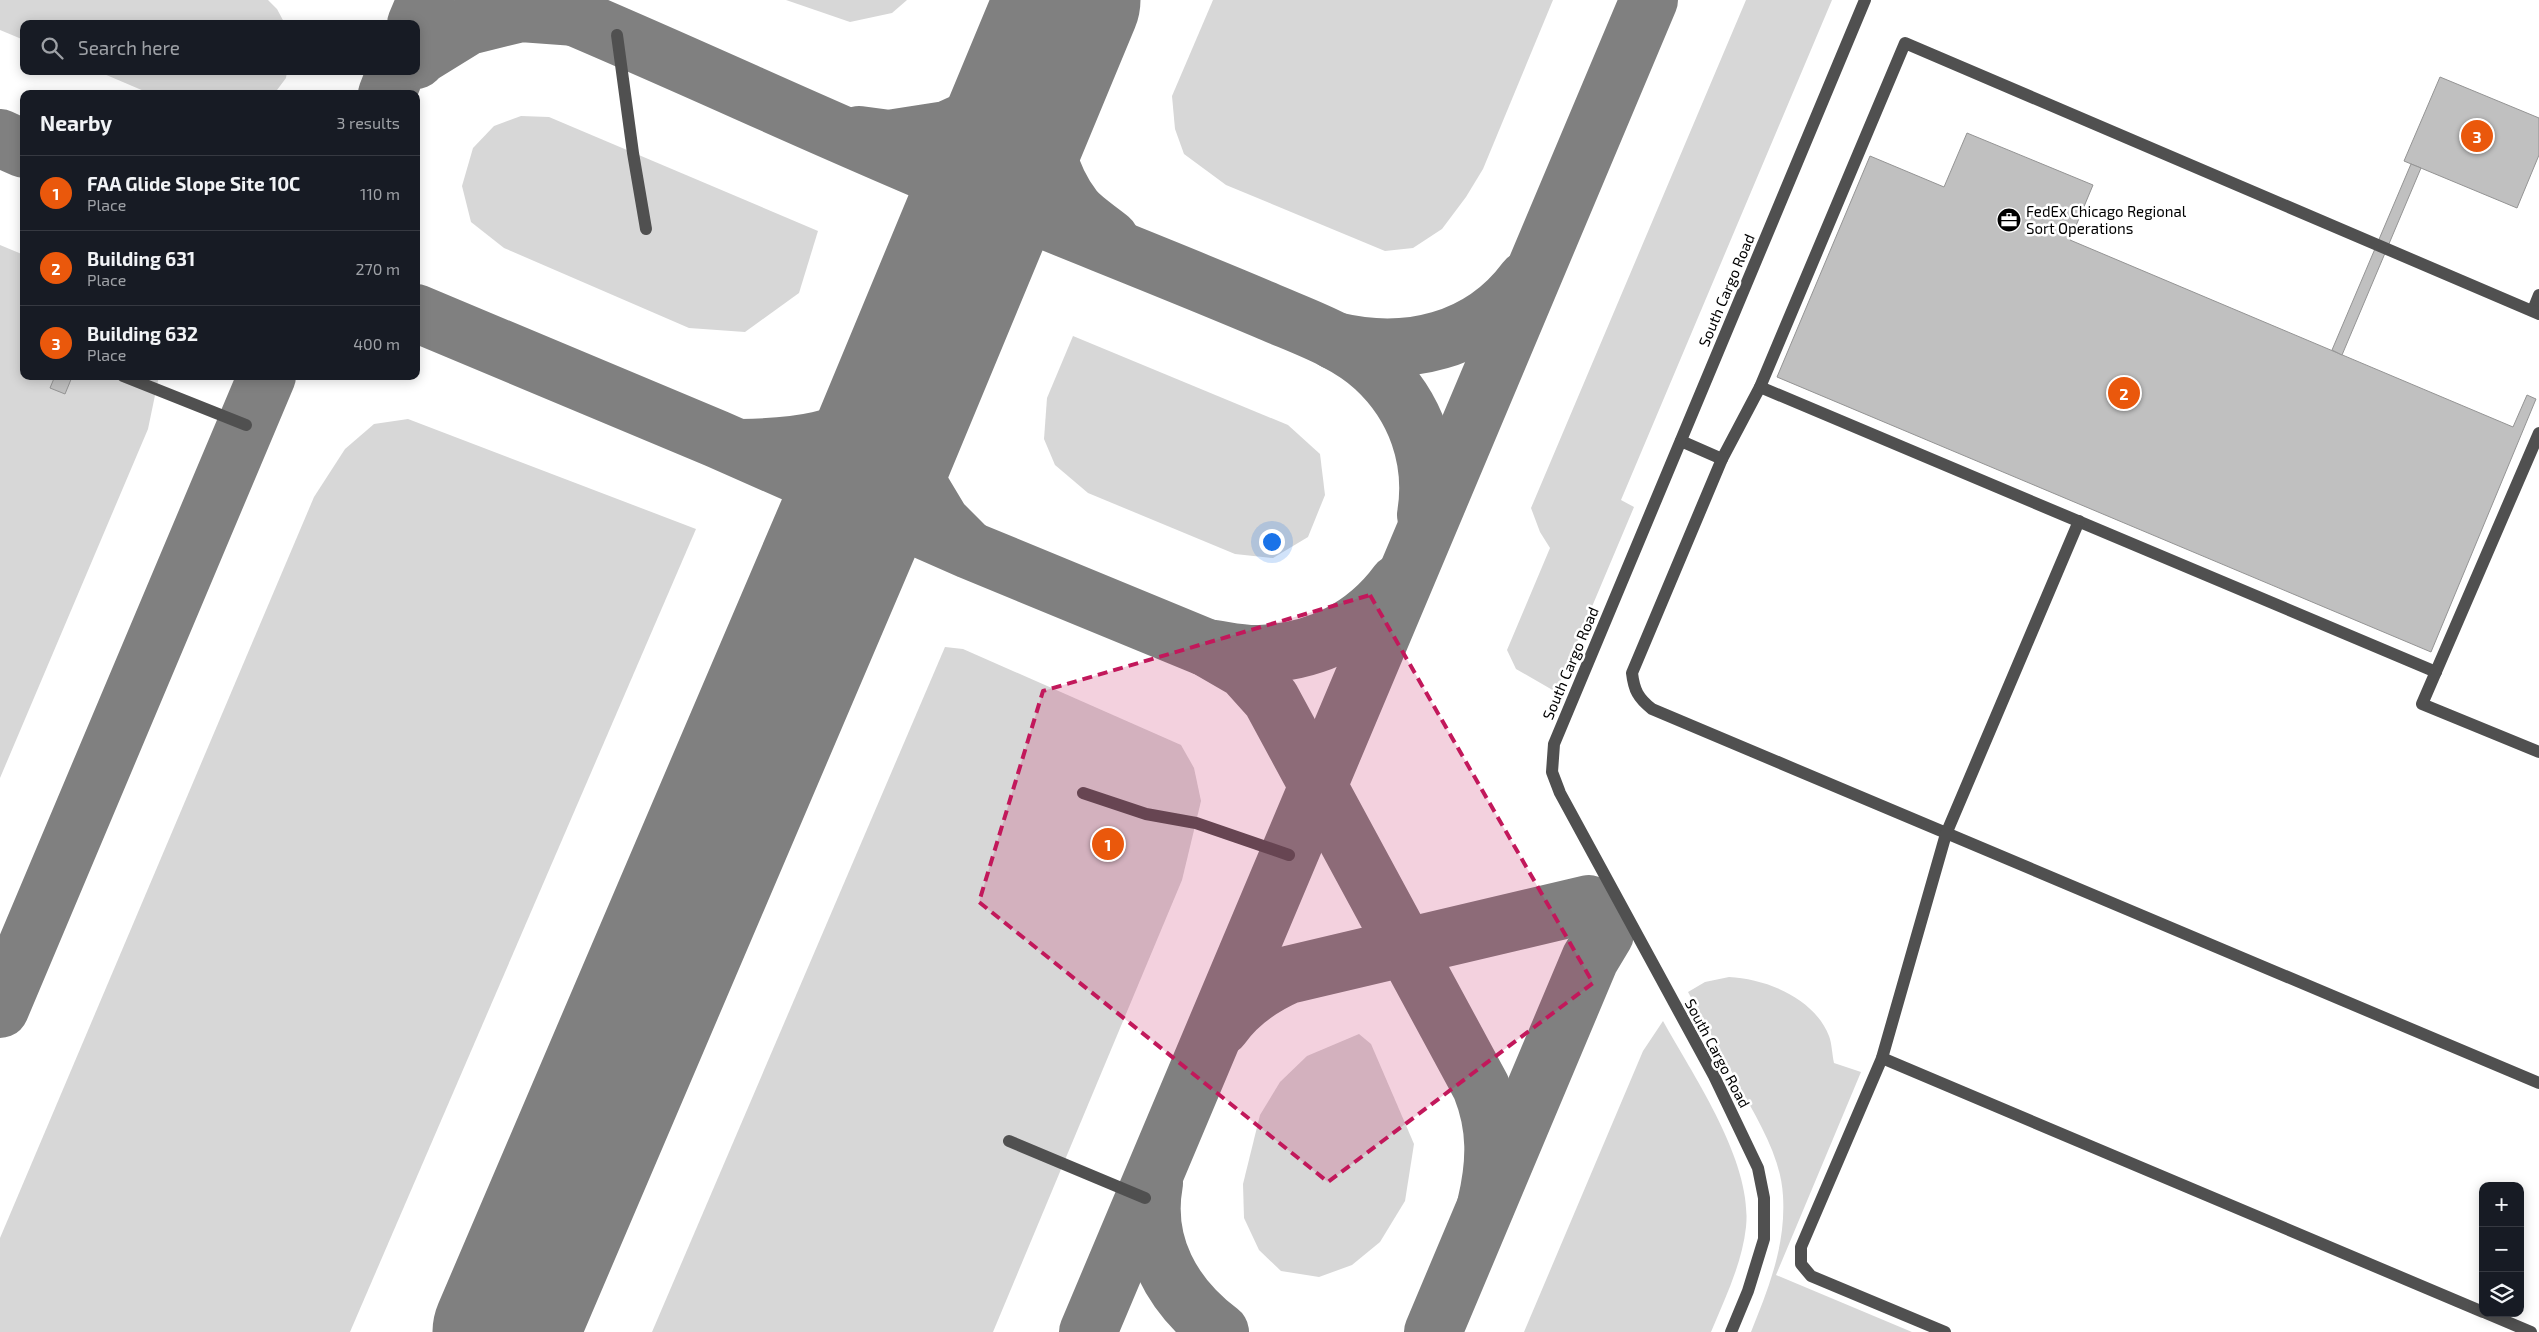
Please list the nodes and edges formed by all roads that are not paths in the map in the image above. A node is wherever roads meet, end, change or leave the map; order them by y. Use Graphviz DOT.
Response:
graph roads {
  1 [pos="1865,0"];
  2 [pos="617,35"];
  3 [pos="646,229"];
  4 [pos="2539,295"];
  5 [pos="2536,312"];
  6 [pos="133,380"];
  7 [pos="1760,387"];
  8 [pos="246,425"];
  9 [pos="2539,433"];
  10 [pos="1681,442"];
  11 [pos="1722,459"];
  12 [pos="2079,521"];
  13 [pos="2436,672"];
  14 [pos="2539,752"];
  15 [pos="1083,793"];
  16 [pos="1946,834"];
  17 [pos="1289,855"];
  18 [pos="1882,1058"];
  19 [pos="2539,1083"];
  20 [pos="1008,1141"];
  21 [pos="1145,1198"];
  22 [pos="2479,1310"];
  23 [pos="2495,1317"];
  24 [pos="1731,1332"];
  25 [pos="1945,1332"];
  26 [pos="2531,1332"];
  1 -- 10 [label="lane, South Cargo Road"];
  2 -- 3 [label="lane"];
  4 -- 5 [label="lane"];
  5 -- 7 [label="lane"];
  6 -- 8 [label="lane"];
  7 -- 11 [label="lane"];
  7 -- 12 [label="lane"];
  9 -- 13 [label="lane"];
  10 -- 11 [label="lane"];
  10 -- 24 [label="lane, South Cargo Road"];
  11 -- 16 [label="lane"];
  12 -- 13 [label="lane"];
  12 -- 16 [label="lane"];
  13 -- 14 [label="lane"];
  15 -- 17 [label="lane"];
  16 -- 18 [label="lane"];
  16 -- 19 [label="lane"];
  18 -- 22 [label="lane"];
  18 -- 25 [label="lane"];
  20 -- 21 [label="lane"];
  23 -- 26 [label="lane"];
}
